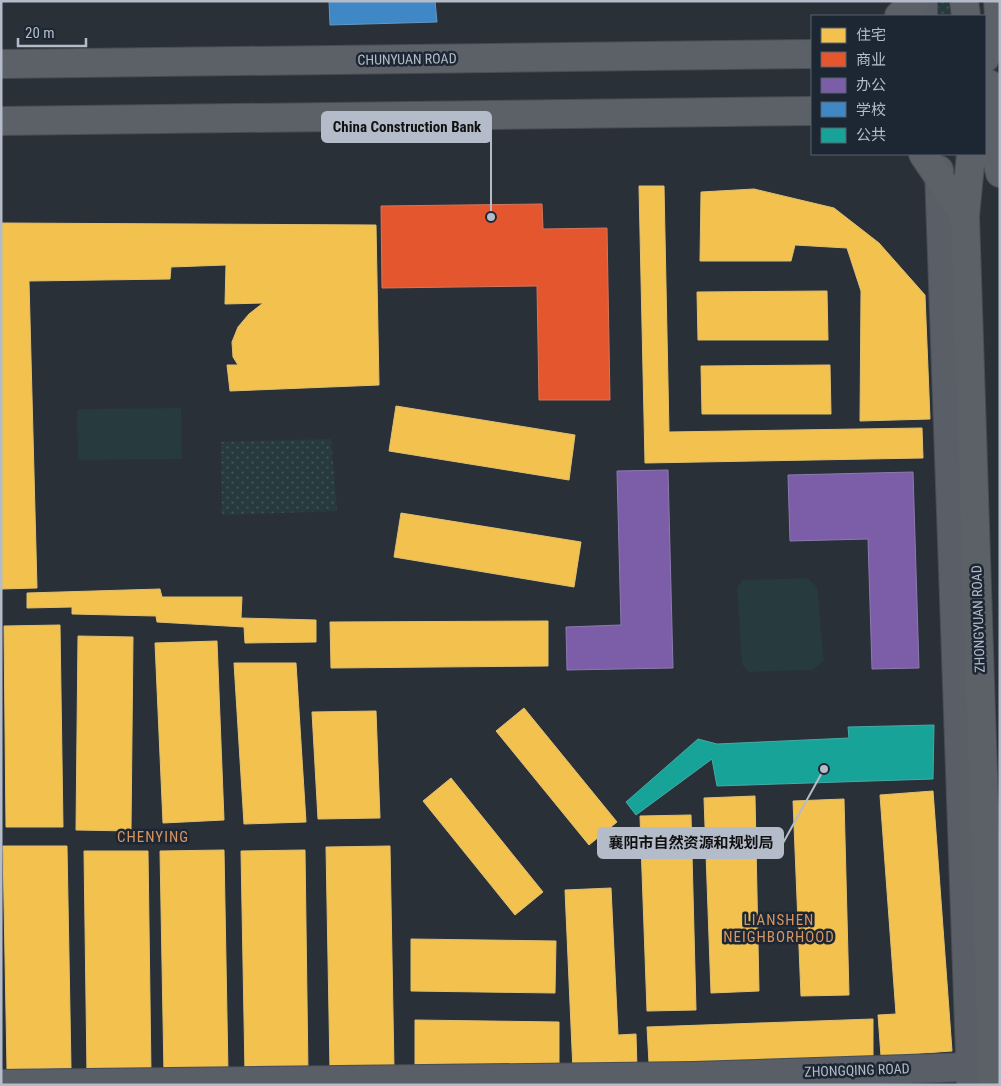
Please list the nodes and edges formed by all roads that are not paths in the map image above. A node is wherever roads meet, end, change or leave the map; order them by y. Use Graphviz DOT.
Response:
graph roads {
  1 [pos="915,1"];
  2 [pos="923,1"];
  3 [pos="964,1"];
  4 [pos="998,1"];
  5 [pos="900,15"];
  6 [pos="923,15"];
  7 [pos="966,15"];
  8 [pos="811,54"];
  9 [pos="986,55"];
  10 [pos="1,64"];
  11 [pos="1000,67"];
  12 [pos="986,74"];
  13 [pos="986,83"];
  14 [pos="1000,90"];
  15 [pos="986,111"];
  16 [pos="811,112"];
  17 [pos="1,121"];
  18 [pos="924,155"];
  19 [pos="971,155"];
  20 [pos="939,167"];
  21 [pos="1000,173"];
  22 [pos="965,216"];
  23 [pos="985,1074"];
  24 [pos="1,1084"];
  1 -- 5 [label="main road"];
  2 -- 6 [label="street"];
  3 -- 7 [label="main road"];
  4 -- 9 [label="main road"];
  8 -- 10 [label="main road, CHUNYUAN ROAD"];
  11 -- 12 [label="main road"];
  13 -- 14 [label="main road"];
  15 -- 21 [label="main road"];
  16 -- 17 [label="main road"];
  18 -- 20 [label="main road"];
  19 -- 22 [label="main road, ZHONGYUAN ROAD"];
  20 -- 22 [label="main road"];
  20 -- 23 [label="street"];
  22 -- 23 [label="main road, ZHONGYUAN ROAD"];
  23 -- 24 [label="street, ZHONGQING ROAD"];
}
